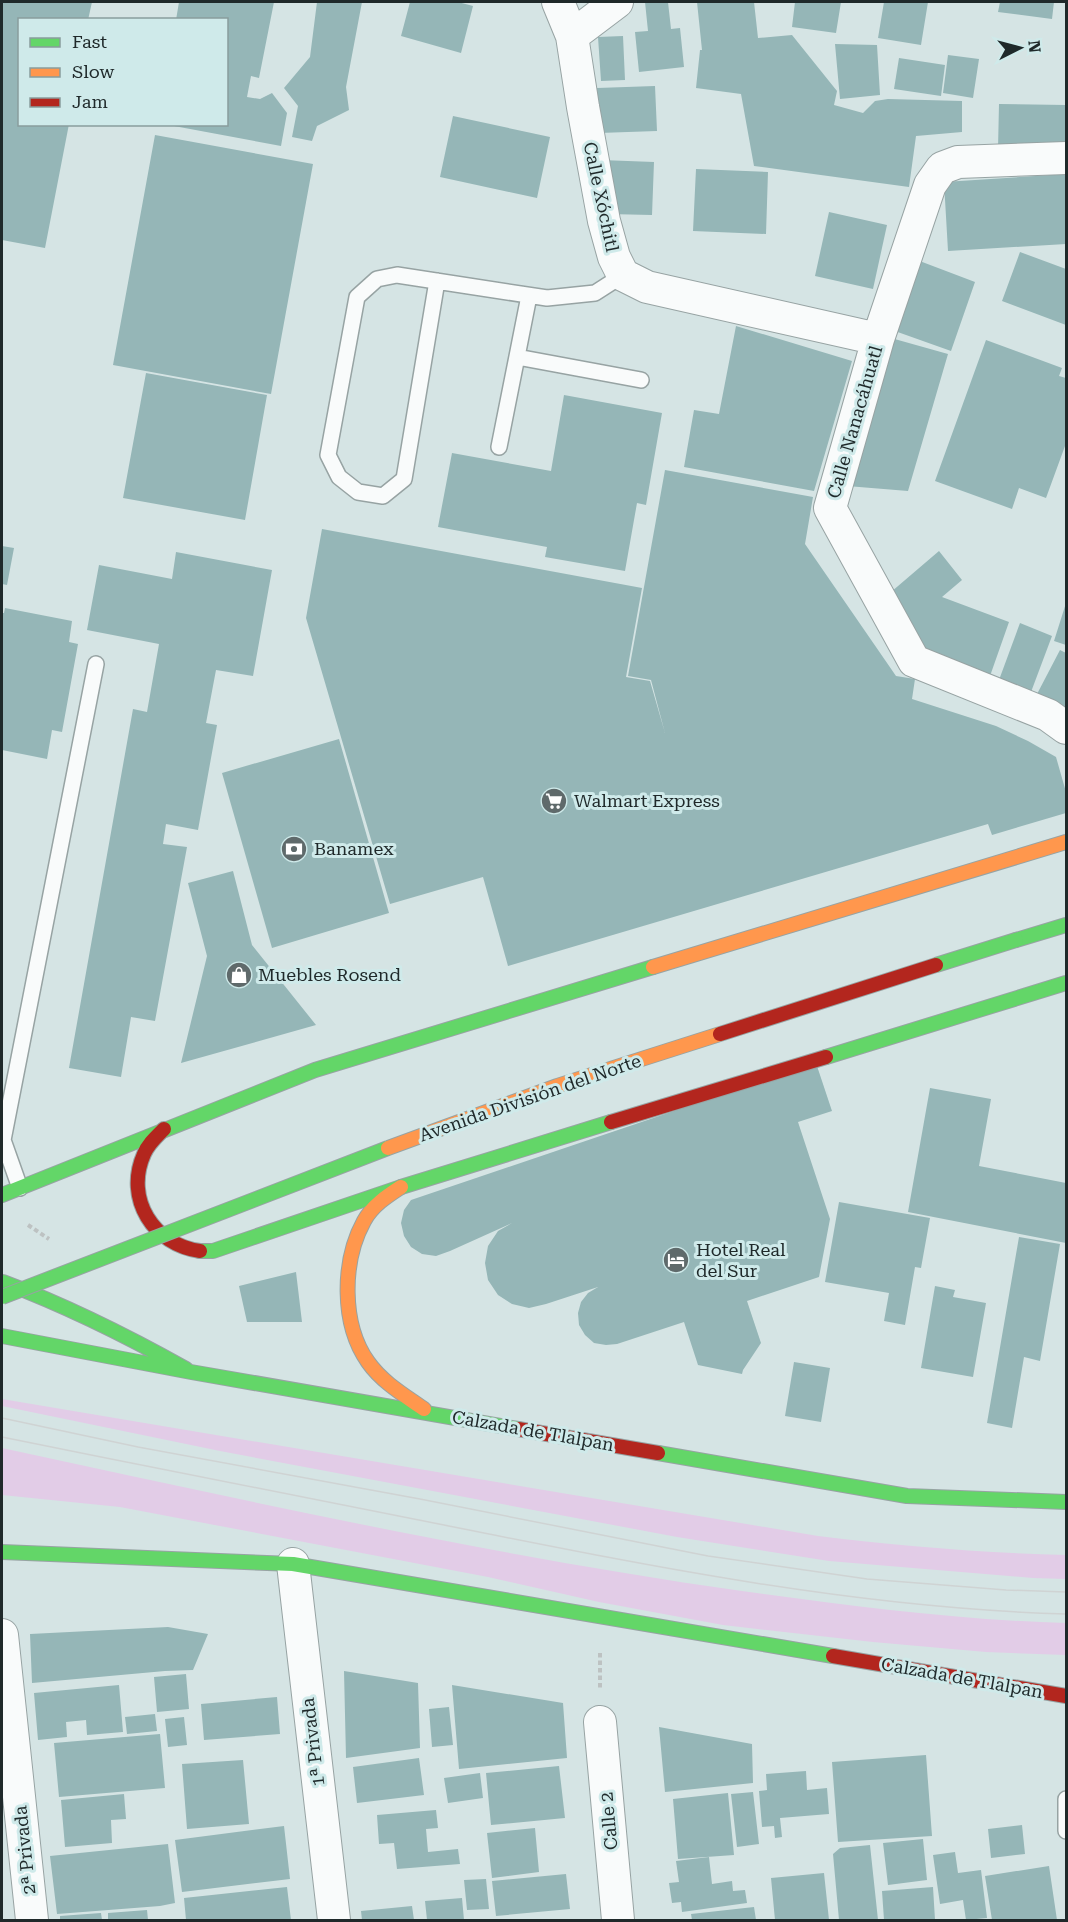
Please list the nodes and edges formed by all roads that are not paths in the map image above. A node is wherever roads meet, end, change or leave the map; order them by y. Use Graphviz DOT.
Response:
graph roads {
  1 [pos="558,2"];
  2 [pos="617,2"];
  3 [pos="572,36"];
  4 [pos="1066,158"];
  5 [pos="623,275"];
  6 [pos="437,281"];
  7 [pos="528,296"];
  8 [pos="878,339"];
  9 [pos="517,357"];
  10 [pos="641,380"];
  11 [pos="499,447"];
  12 [pos="96,664"];
  13 [pos="1066,728"];
  14 [pos="1066,842"];
  15 [pos="1066,925"];
  16 [pos="1066,982"];
  17 [pos="164,1129"];
  18 [pos="401,1187"];
  19 [pos="20,1188"];
  20 [pos="2,1196"];
  21 [pos="2,1282"];
  22 [pos="2,1297"];
  23 [pos="2,1336"];
  24 [pos="191,1372"];
  25 [pos="430,1413"];
  26 [pos="1066,1502"];
  27 [pos="2,1552"];
  28 [pos="293,1564"];
  29 [pos="2,1635"];
  30 [pos="1066,1696"];
  31 [pos="600,1708"];
  32 [pos="1066,1799"];
  33 [pos="1066,1831"];
  34 [pos="32,1920"];
  35 [pos="334,1920"];
  36 [pos="618,1920"];
  1 -- 3 [label="street, Calle Xóchitl"];
  2 -- 3 [label="street"];
  3 -- 5 [label="street, Calle Xóchitl"];
  4 -- 8 [label="street, Calle Nanacáhuatl"];
  5 -- 7 [label="lane"];
  5 -- 8 [label="street, Calle Xóchitl"];
  6 -- 6 [label="lane"];
  6 -- 7 [label="lane"];
  7 -- 9 [label="lane"];
  8 -- 13 [label="street, Calle Nanacáhuatl"];
  9 -- 10 [label="lane"];
  9 -- 11 [label="lane"];
  12 -- 19 [label="lane"];
  14 -- 17 [label="main road"];
  15 -- 22 [label="main road, Avenida División del Norte, bridge"];
  16 -- 18 [label="main road"];
  17 -- 18 [label="main road"];
  17 -- 19 [label="main road"];
  18 -- 25 [label="main road"];
  19 -- 20 [label="main road"];
  21 -- 24 [label="main road"];
  23 -- 24 [label="main road, Calzada de Tlalpan"];
  24 -- 25 [label="main road, Calzada de Tlalpan"];
  25 -- 26 [label="main road, Calzada de Tlalpan"];
  27 -- 28 [label="main road, Calzada de Tlalpan"];
  28 -- 30 [label="main road, Calzada de Tlalpan"];
  28 -- 35 [label="street, 1ª Privada"];
  29 -- 34 [label="street, 2ª Privada"];
  31 -- 36 [label="street, Calle 2"];
  32 -- 33 [label="lane"];
}
